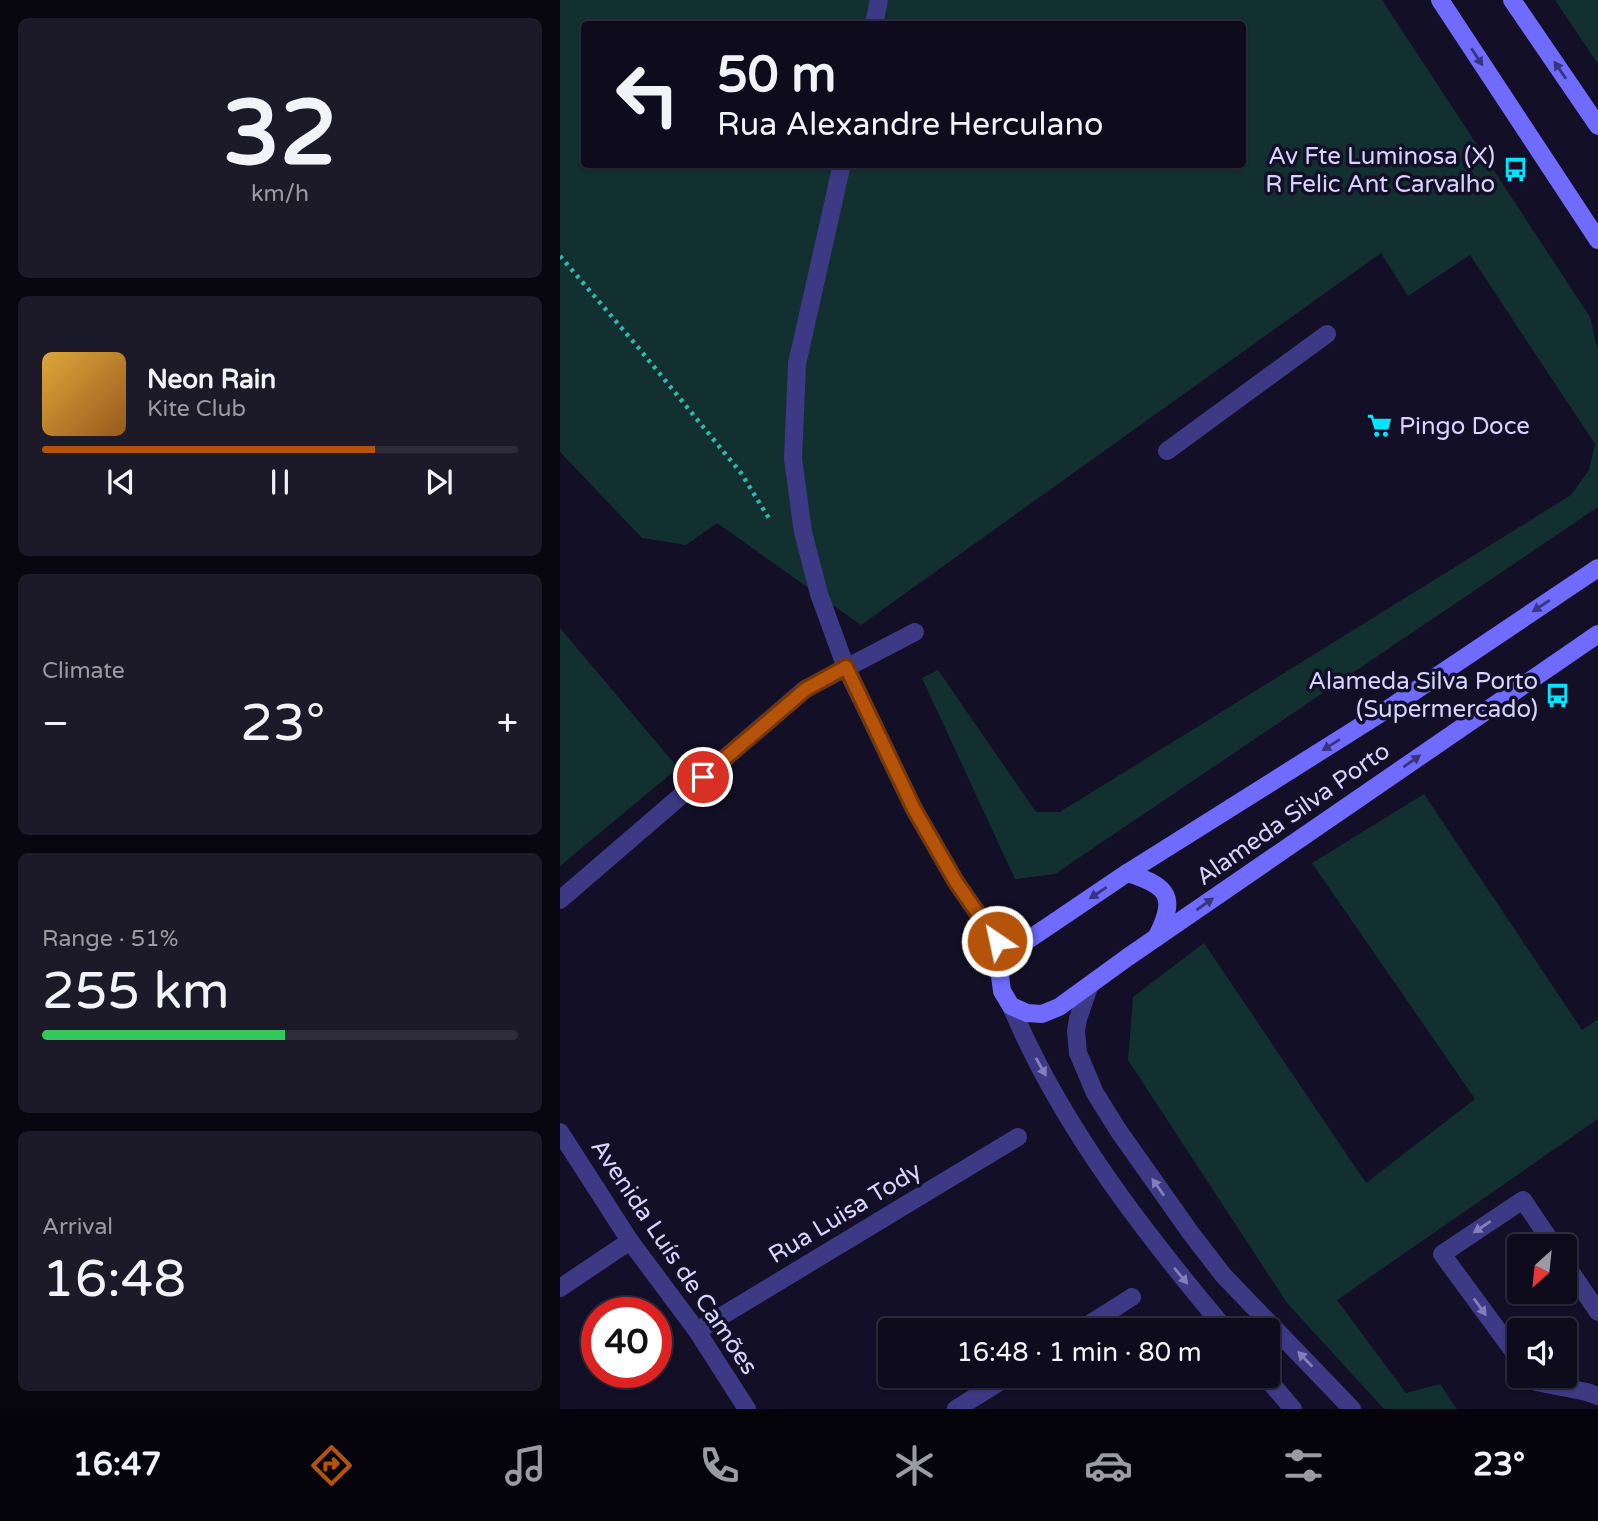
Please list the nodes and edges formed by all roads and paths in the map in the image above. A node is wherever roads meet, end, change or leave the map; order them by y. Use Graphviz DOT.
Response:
graph roads {
  1 [pos="879,0"];
  2 [pos="1440,0"];
  3 [pos="1512,0"];
  4 [pos="875,21"];
  5 [pos="1598,127"];
  6 [pos="841,168"];
  7 [pos="1598,240"];
  8 [pos="560,256"];
  9 [pos="1327,334"];
  10 [pos="1167,451"];
  11 [pos="776,529"];
  12 [pos="1598,568"];
  13 [pos="915,632"];
  14 [pos="1598,634"];
  15 [pos="846,667"];
  16 [pos="1127,873"];
  17 [pos="560,900"];
  18 [pos="1156,938"];
  19 [pos="1006,955"];
  20 [pos="1089,986"];
  21 [pos="1011,1006"];
  22 [pos="560,1132"];
  23 [pos="1018,1137"];
  24 [pos="1546,1234"];
  25 [pos="630,1241"];
  26 [pos="1577,1281"];
  27 [pos="560,1288"];
  28 [pos="1132,1297"];
  29 [pos="1598,1312"];
  30 [pos="1099,1318"];
  31 [pos="1216,1318"];
  32 [pos="697,1331"];
  33 [pos="1507,1343"];
  34 [pos="990,1388"];
  35 [pos="1275,1388"];
  36 [pos="1567,1388"];
  37 [pos="1598,1396"];
  38 [pos="747,1409"];
  39 [pos="956,1409"];
  40 [pos="1293,1409"];
  41 [pos="1352,1409"];
  1 -- 4 [label="street"];
  2 -- 7 [label="main road, one-way"];
  5 -- 3 [label="main road, one-way"];
  6 -- 15 [label="street"];
  8 -- 11 [label="path"];
  9 -- 10 [label="street"];
  12 -- 16 [label="main road, Alameda Silva Porto, one-way"];
  13 -- 15 [label="street"];
  18 -- 14 [label="main road, Alameda Silva Porto, one-way"];
  15 -- 17 [label="street"];
  15 -- 19 [label="street"];
  16 -- 18 [label="main road"];
  16 -- 19 [label="main road, Alameda Silva Porto, one-way"];
  18 -- 20 [label="main road, Alameda Silva Porto"];
  19 -- 21 [label="main road"];
  20 -- 21 [label="main road, Alameda Silva Porto"];
  41 -- 20 [label="street, one-way"];
  21 -- 31 [label="street, one-way"];
  22 -- 25 [label="street, Avenida Luís de Camões"];
  23 -- 32 [label="street, Rua Luisa Tody"];
  24 -- 33 [label="street, one-way"];
  25 -- 27 [label="street"];
  25 -- 32 [label="street, Avenida Luís de Camões"];
  26 -- 29 [label="street"];
  28 -- 30 [label="street"];
  32 -- 38 [label="street, Avenida Luís de Camões"];
  34 -- 39 [label="street"];
  35 -- 40 [label="street"];
  36 -- 37 [label="street"];
}
